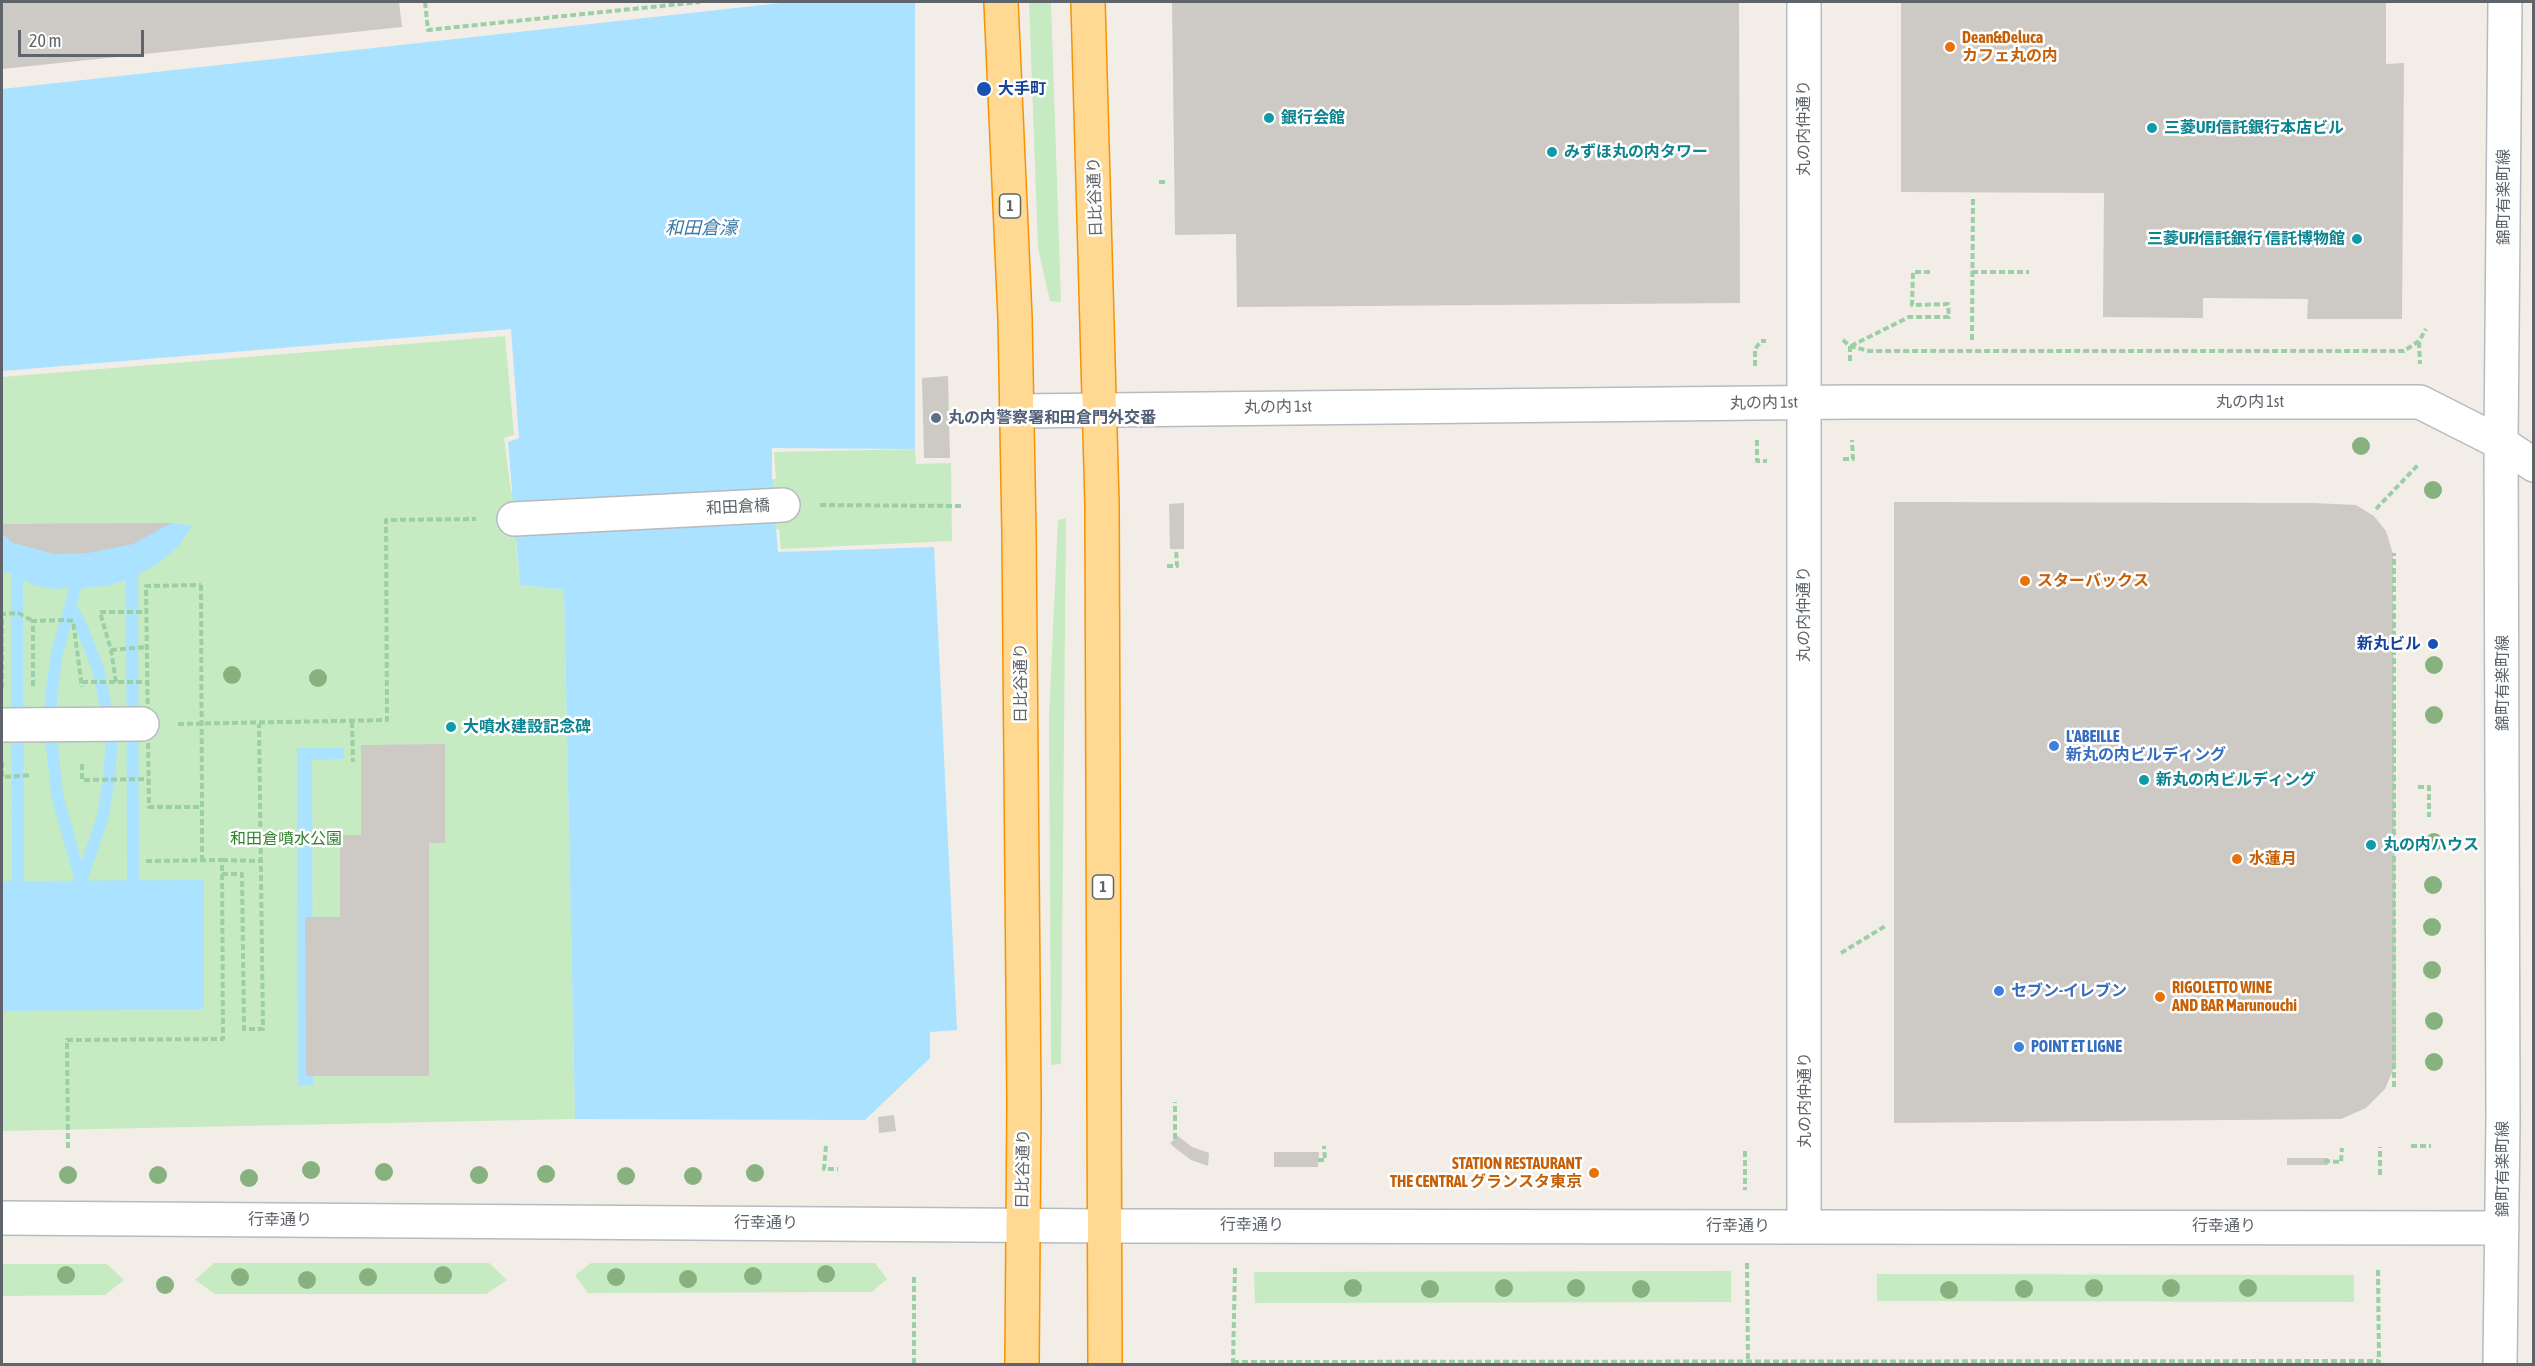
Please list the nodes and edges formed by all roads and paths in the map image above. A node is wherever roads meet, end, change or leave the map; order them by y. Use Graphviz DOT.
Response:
graph roads {
  1 [pos="425,2"];
  2 [pos="700,2"];
  3 [pos="1001,2"];
  4 [pos="1088,2"];
  5 [pos="1803,2"];
  6 [pos="2505,2"];
  7 [pos="1159,182"];
  8 [pos="1168,182"];
  9 [pos="1973,198"];
  10 [pos="1933,272"];
  11 [pos="1972,272"];
  12 [pos="2029,272"];
  13 [pos="2426,329"];
  14 [pos="1972,340"];
  15 [pos="1761,341"];
  16 [pos="2419,341"];
  17 [pos="1755,349"];
  18 [pos="2420,364"];
  19 [pos="1804,402"];
  20 [pos="1100,410"];
  21 [pos="1016,411"];
  22 [pos="2501,443"];
  23 [pos="2419,464"];
  24 [pos="2534,465"];
  25 [pos="783,505"];
  26 [pos="963,506"];
  27 [pos="2376,509"];
  28 [pos="514,519"];
  29 [pos="1176,549"];
  30 [pos="2394,553"];
  31 [pos="1167,566"];
  32 [pos="147,612"];
  33 [pos="147,647"];
  34 [pos="111,650"];
  35 [pos="82,682"];
  36 [pos="116,682"];
  37 [pos="147,682"];
  38 [pos="352,722"];
  39 [pos="121,724"];
  40 [pos="177,724"];
  41 [pos="201,724"];
  42 [pos="260,724"];
  43 [pos="2,725"];
  44 [pos="353,762"];
  45 [pos="2418,787"];
  46 [pos="202,807"];
  47 [pos="2429,817"];
  48 [pos="287,842"];
  49 [pos="340,843"];
  50 [pos="222,860"];
  51 [pos="147,861"];
  52 [pos="202,861"];
  53 [pos="261,861"];
  54 [pos="222,874"];
  55 [pos="1887,925"];
  56 [pos="1840,954"];
  57 [pos="2394,1087"];
  58 [pos="1175,1102"];
  59 [pos="1175,1139"];
  60 [pos="826,1146"];
  61 [pos="1324,1146"];
  62 [pos="2411,1146"];
  63 [pos="2431,1146"];
  64 [pos="2380,1147"];
  65 [pos="68,1148"];
  66 [pos="2342,1148"];
  67 [pos="1745,1151"];
  68 [pos="1318,1160"];
  69 [pos="2324,1161"];
  70 [pos="838,1169"];
  71 [pos="2380,1175"];
  72 [pos="1745,1183"];
  73 [pos="2,1218"];
  74 [pos="1023,1225"];
  75 [pos="1105,1226"];
  76 [pos="1804,1226"];
  77 [pos="2502,1228"];
  78 [pos="1234,1268"];
  79 [pos="1747,1269"];
  80 [pos="2378,1270"];
  81 [pos="914,1275"];
  82 [pos="1233,1363"];
  83 [pos="2379,1363"];
  84 [pos="1748,1364"];
  85 [pos="914,1365"];
  86 [pos="1023,1365"];
  87 [pos="1105,1365"];
  88 [pos="2500,1365"];
  1 -- 2 [label="path"];
  3 -- 21 [label="highway, 日比谷通り / 1"];
  4 -- 20 [label="highway, 日比谷通り / 1"];
  5 -- 19 [label="main road, 丸の内仲通り"];
  6 -- 22 [label="main road, 錦町有楽町線"];
  7 -- 8 [label="path"];
  9 -- 11 [label="path"];
  10 -- 16 [label="path"];
  11 -- 12 [label="path"];
  11 -- 14 [label="path"];
  13 -- 16 [label="path"];
  15 -- 17 [label="path"];
  16 -- 18 [label="path"];
  19 -- 20 [label="main road, 丸の内 1st"];
  19 -- 22 [label="main road, 丸の内 1st"];
  19 -- 76 [label="main road, 丸の内仲通り"];
  20 -- 21 [label="main road, 丸の内 1st"];
  20 -- 75 [label="highway, 日比谷通り / 1"];
  21 -- 74 [label="highway, 日比谷通り / 1"];
  22 -- 24 [label="main road, 丸の内 1st"];
  22 -- 77 [label="main road, 錦町有楽町線"];
  23 -- 27 [label="path"];
  25 -- 26 [label="path, 和田倉橋"];
  25 -- 28 [label="main road, 和田倉橋"];
  28 -- 38 [label="path"];
  29 -- 31 [label="path"];
  30 -- 57 [label="path"];
  32 -- 33 [label="path"];
  32 -- 34 [label="path"];
  32 -- 41 [label="path"];
  33 -- 34 [label="path"];
  33 -- 37 [label="path"];
  34 -- 36 [label="path"];
  35 -- 36 [label="path"];
  36 -- 37 [label="path"];
  37 -- 46 [label="path"];
  38 -- 42 [label="path"];
  38 -- 44 [label="path"];
  39 -- 43 [label="main road"];
  40 -- 41 [label="path"];
  41 -- 42 [label="path"];
  41 -- 46 [label="path"];
  42 -- 53 [label="path"];
  45 -- 47 [label="path"];
  46 -- 52 [label="path"];
  48 -- 49 [label="path"];
  50 -- 52 [label="path"];
  50 -- 53 [label="path"];
  50 -- 54 [label="path"];
  51 -- 52 [label="path"];
  53 -- 54 [label="path"];
  54 -- 65 [label="path"];
  55 -- 56 [label="path"];
  58 -- 59 [label="path"];
  60 -- 70 [label="path"];
  61 -- 68 [label="path"];
  62 -- 63 [label="path"];
  64 -- 71 [label="path"];
  66 -- 69 [label="path"];
  67 -- 72 [label="path"];
  73 -- 74 [label="main road, 行幸通り"];
  74 -- 75 [label="main road, 行幸通り"];
  74 -- 86 [label="highway, 日比谷通り / 1"];
  75 -- 76 [label="main road, 行幸通り"];
  75 -- 87 [label="highway, 日比谷通り / 1"];
  76 -- 77 [label="main road, 行幸通り"];
  77 -- 88 [label="main road, 錦町有楽町線"];
  78 -- 82 [label="path"];
  79 -- 84 [label="path"];
  80 -- 83 [label="path"];
  81 -- 85 [label="path"];
  82 -- 84 [label="path"];
  83 -- 84 [label="path"];
}
